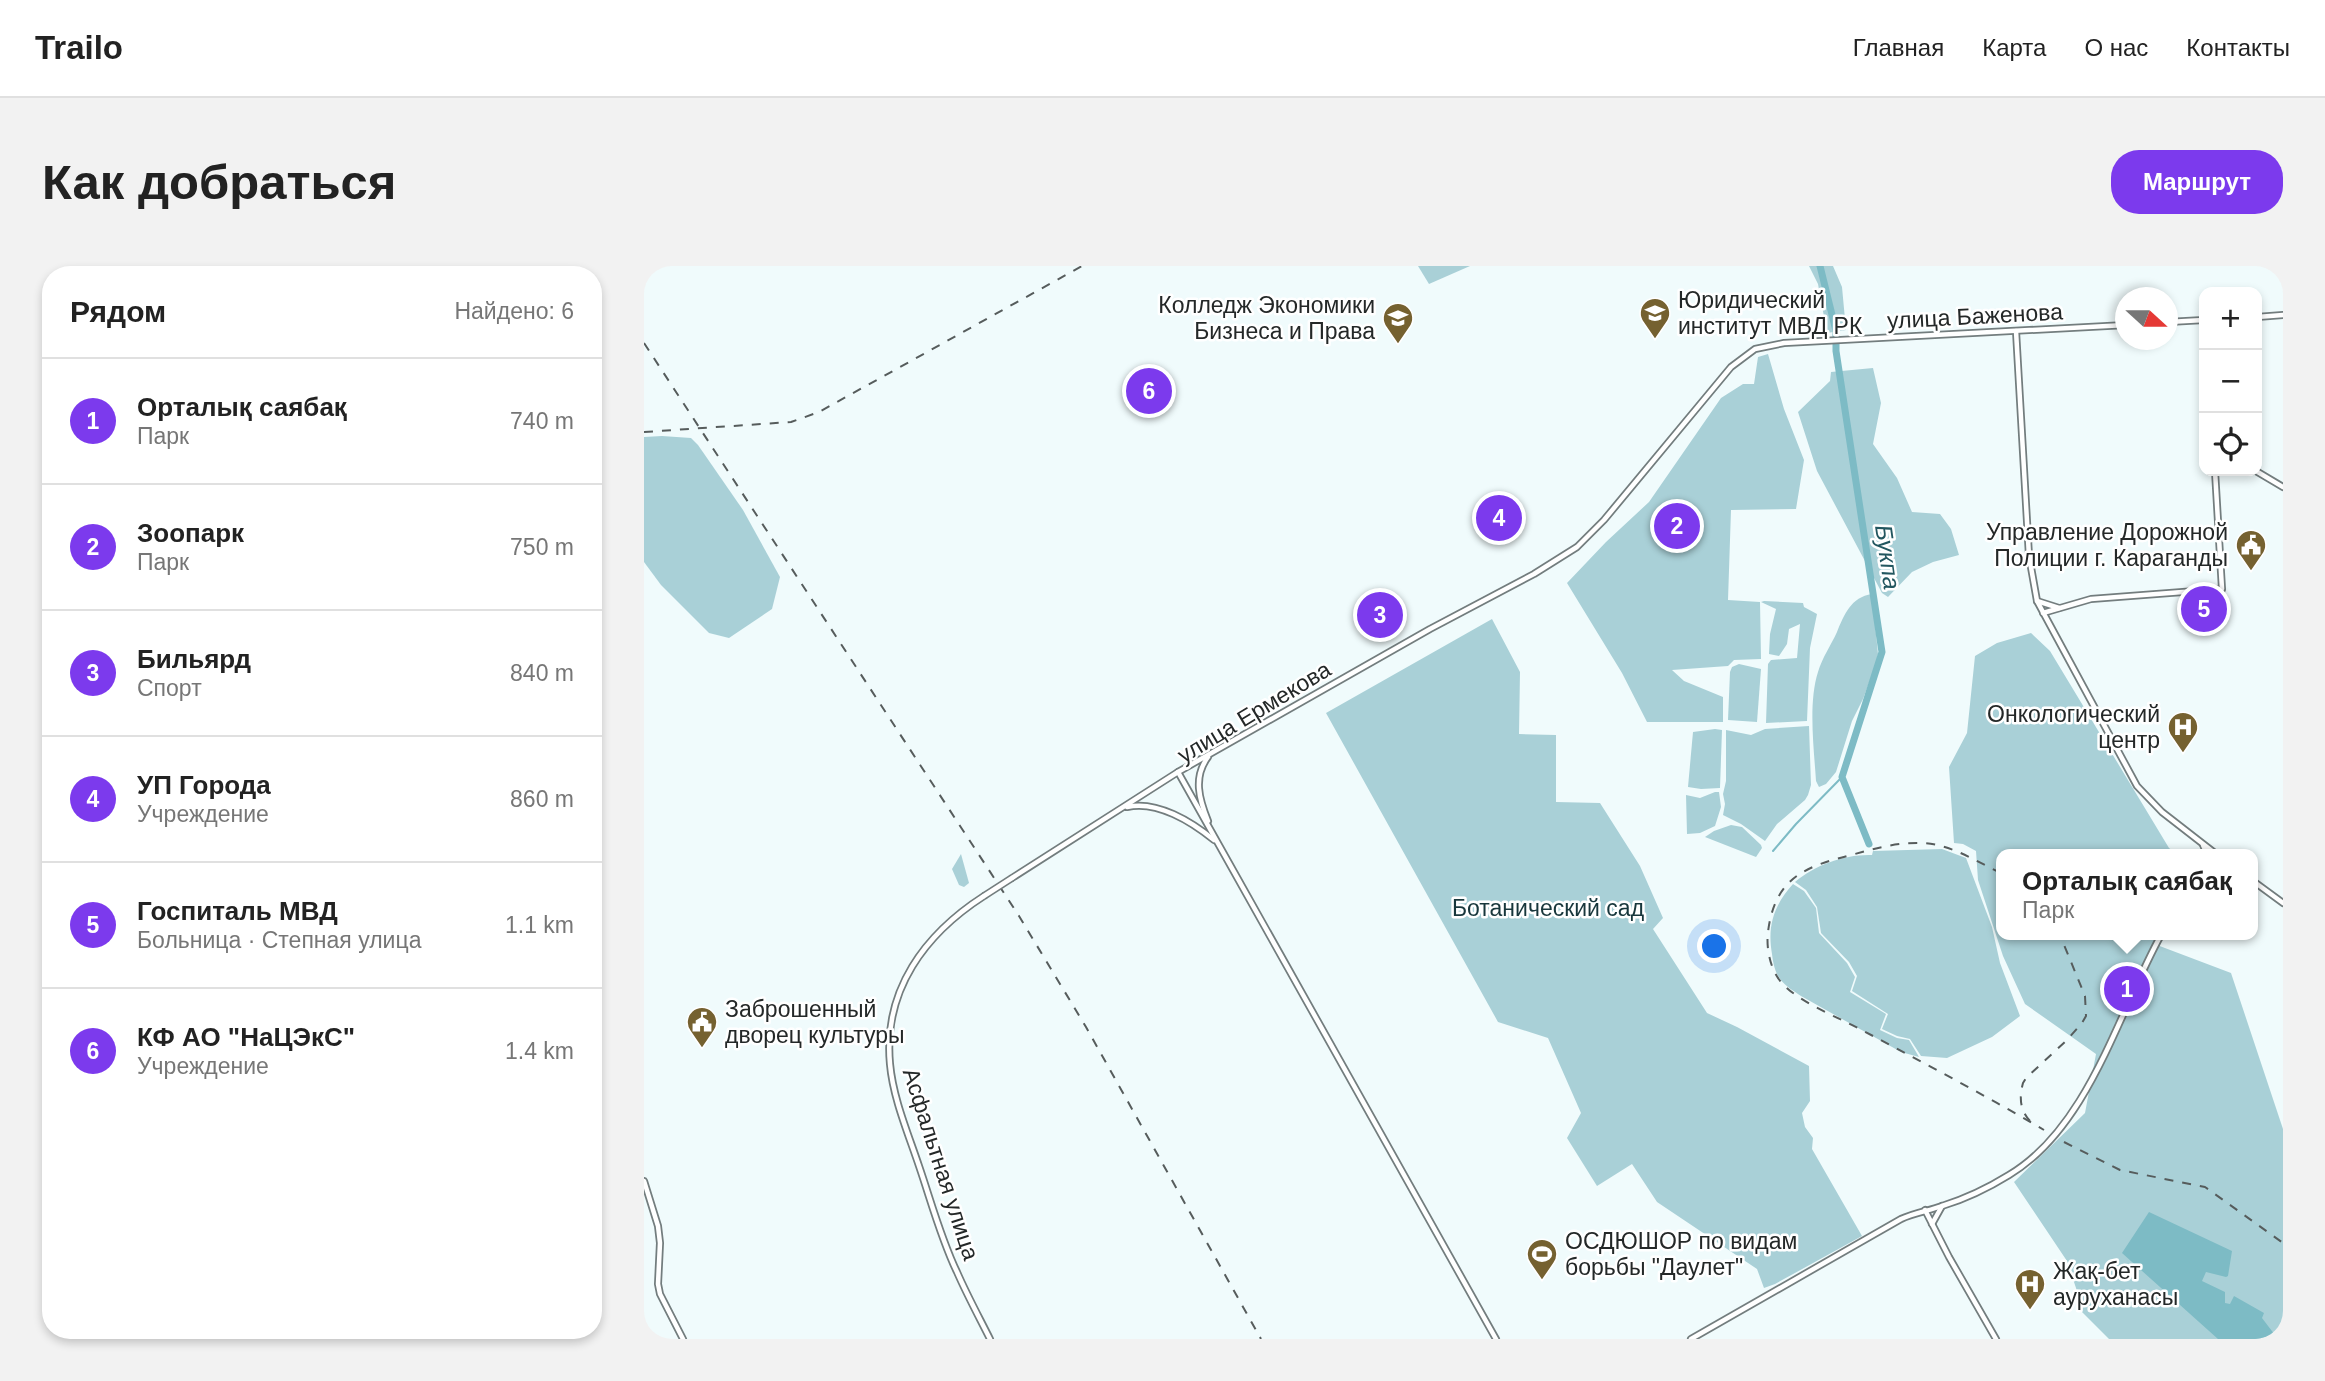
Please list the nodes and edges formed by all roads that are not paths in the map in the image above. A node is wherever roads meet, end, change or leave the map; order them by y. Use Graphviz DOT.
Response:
graph roads {
  1 [pos="2283,315"];
  2 [pos="2262,317"];
  3 [pos="2199,320"];
  4 [pos="2178,321"];
  5 [pos="2115,326"];
  6 [pos="2016,331"];
  7 [pos="1783,343"];
  8 [pos="2262,475"];
  9 [pos="2215,476"];
  10 [pos="2283,487"];
  11 [pos="2037,601"];
  12 [pos="2060,608"];
  13 [pos="2043,613"];
  14 [pos="1211,754"];
  15 [pos="1178,772"];
  16 [pos="1123,807"];
  17 [pos="1216,841"];
  18 [pos="2207,849"];
  19 [pos="2258,885"];
  20 [pos="2283,904"];
  21 [pos="2159,940"];
  22 [pos="644,1181"];
  23 [pos="1942,1206"];
  24 [pos="1925,1210"];
  25 [pos="1932,1224"];
  26 [pos="988,1338"];
  27 [pos="683,1339"];
  28 [pos="1496,1339"];
  29 [pos="1692,1339"];
  30 [pos="1996,1339"];
  1 -- 2 [label="main road"];
  3 -- 4 [label="main road"];
  5 -- 6 [label="main road, улица Баженова"];
  6 -- 7 [label="main road, улица Баженова"];
  6 -- 11 [label="main road"];
  7 -- 14 [label="main road, улица Ермекова"];
  8 -- 10 [label="main road"];
  9 -- 12 [label="main road"];
  11 -- 12 [label="main road"];
  11 -- 13 [label="main road"];
  12 -- 13 [label="main road"];
  13 -- 18 [label="main road"];
  14 -- 15 [label="main road, улица Ермекова"];
  14 -- 17 [label="main road"];
  15 -- 16 [label="main road, Асфальтная улица"];
  15 -- 17 [label="main road, улица Ермекова"];
  16 -- 17 [label="main road"];
  16 -- 26 [label="main road, Асфальтная улица, bridge"];
  17 -- 28 [label="main road, улица Ермекова"];
  19 -- 20 [label="main road"];
  21 -- 23 [label="main road"];
  22 -- 27 [label="main road"];
  23 -- 24 [label="main road"];
  23 -- 25 [label="main road"];
  24 -- 25 [label="main road"];
  24 -- 29 [label="main road"];
  25 -- 30 [label="main road"];
}
